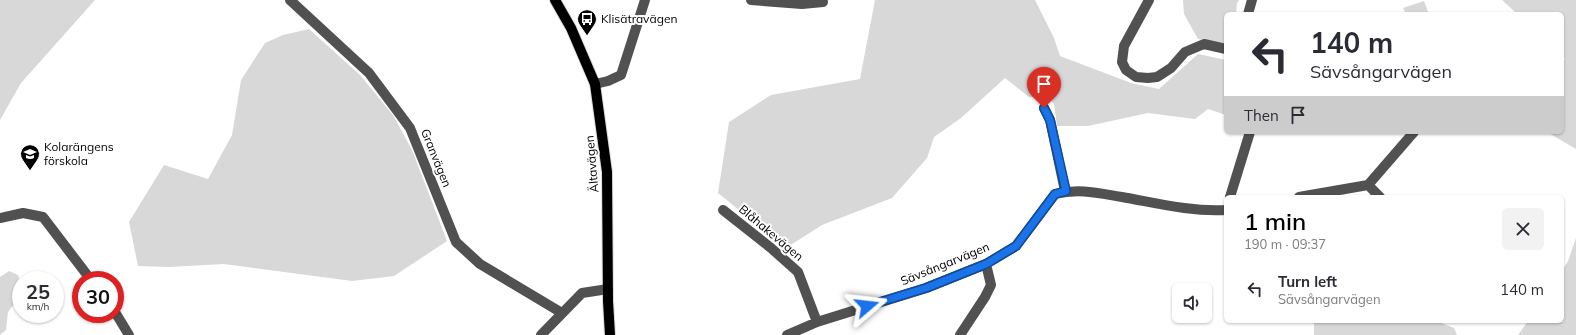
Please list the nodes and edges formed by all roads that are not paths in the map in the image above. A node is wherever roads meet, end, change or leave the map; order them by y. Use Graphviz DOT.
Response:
graph roads {
  1 [pos="290,0"];
  2 [pos="555,0"];
  3 [pos="645,0"];
  4 [pos="751,0"];
  5 [pos="1149,0"];
  6 [pos="1252,0"];
  7 [pos="823,2"];
  8 [pos="1249,12"];
  9 [pos="1224,49"];
  10 [pos="595,84"];
  11 [pos="1044,108"];
  12 [pos="1249,134"];
  13 [pos="1412,134"];
  14 [pos="1368,185"];
  15 [pos="1066,191"];
  16 [pos="1231,195"];
  17 [pos="1310,195"];
  18 [pos="1378,195"];
  19 [pos="723,210"];
  20 [pos="1224,210"];
  21 [pos="0,218"];
  22 [pos="986,264"];
  23 [pos="84,271"];
  24 [pos="608,289"];
  25 [pos="562,313"];
  26 [pos="817,322"];
  27 [pos="122,323"];
  28 [pos="129,335"];
  29 [pos="541,335"];
  30 [pos="610,335"];
  31 [pos="786,335"];
  32 [pos="960,335"];
  1 -- 25 [label="street, Granvägen"];
  2 -- 10 [label="main road, Ältavägen"];
  3 -- 10 [label="street"];
  4 -- 7 [label="street"];
  5 -- 9 [label="street"];
  6 -- 8 [label="street"];
  10 -- 24 [label="main road, Ältavägen"];
  11 -- 15 [label="street"];
  12 -- 16 [label="street"];
  13 -- 14 [label="street"];
  14 -- 17 [label="street"];
  14 -- 18 [label="street"];
  15 -- 20 [label="street"];
  15 -- 22 [label="street, Sävsångarvägen"];
  19 -- 26 [label="street, Blåhakevägen"];
  21 -- 23 [label="street"];
  22 -- 26 [label="street, Sävsångarvägen"];
  22 -- 32 [label="street"];
  24 -- 25 [label="street"];
  24 -- 30 [label="main road, Ältavägen"];
  25 -- 29 [label="street"];
  26 -- 31 [label="street, Sävsångarvägen"];
  27 -- 28 [label="street"];
}
